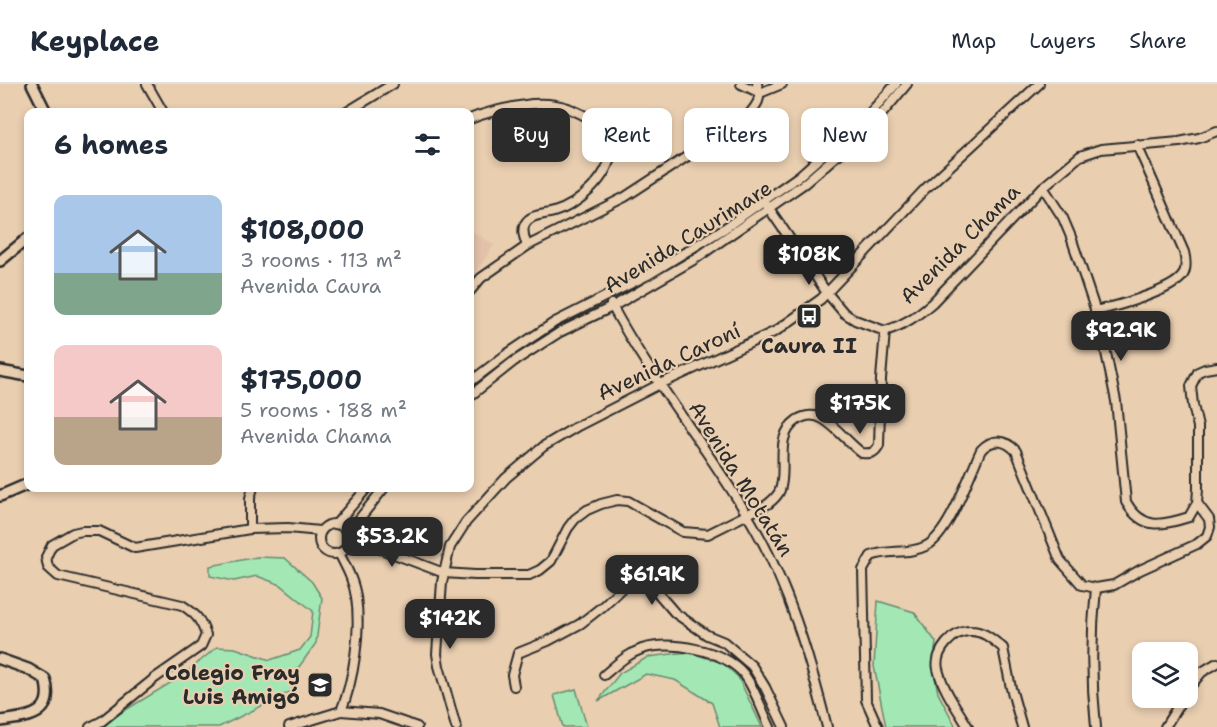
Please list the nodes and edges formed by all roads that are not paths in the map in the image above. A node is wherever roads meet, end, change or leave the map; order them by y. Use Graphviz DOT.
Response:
graph roads {
  1 [pos="32,84"];
  2 [pos="147,84"];
  3 [pos="393,84"];
  4 [pos="741,84"];
  5 [pos="756,84"];
  6 [pos="782,84"];
  7 [pos="897,84"];
  8 [pos="908,84"];
  9 [pos="1039,84"];
  10 [pos="760,93"];
  11 [pos="44,108"];
  12 [pos="161,108"];
  13 [pos="354,108"];
  14 [pos="474,118"];
  15 [pos="1217,131"];
  16 [pos="1137,145"];
  17 [pos="1043,187"];
  18 [pos="763,200"];
  19 [pos="769,208"];
  20 [pos="24,241"];
  21 [pos="527,246"];
  22 [pos="0,261"];
  23 [pos="474,286"];
  24 [pos="827,293"];
  25 [pos="608,297"];
  26 [pos="612,307"];
  27 [pos="1095,311"];
  28 [pos="885,331"];
  29 [pos="1217,367"];
  30 [pos="0,371"];
  31 [pos="24,375"];
  32 [pos="474,379"];
  33 [pos="660,384"];
  34 [pos="474,393"];
  35 [pos="24,486"];
  36 [pos="252,492"];
  37 [pos="364,492"];
  38 [pos="381,492"];
  39 [pos="0,496"];
  40 [pos="1197,503"];
  41 [pos="746,514"];
  42 [pos="336,524"];
  43 [pos="250,529"];
  44 [pos="320,531"];
  45 [pos="348,535"];
  46 [pos="339,554"];
  47 [pos="444,573"];
  48 [pos="1096,588"];
  49 [pos="0,658"];
  50 [pos="1217,663"];
  51 [pos="604,675"];
  52 [pos="1198,677"];
  53 [pos="514,686"];
  54 [pos="1177,708"];
  55 [pos="342,711"];
  56 [pos="0,721"];
  57 [pos="90,727"];
  58 [pos="289,727"];
  59 [pos="417,727"];
  60 [pos="456,727"];
  61 [pos="770,727"];
  62 [pos="784,727"];
  63 [pos="827,727"];
  64 [pos="878,727"];
  65 [pos="968,727"];
  66 [pos="1022,727"];
  67 [pos="1096,727"];
  68 [pos="1165,727"];
  1 -- 11 [label="street"];
  2 -- 12 [label="street"];
  3 -- 13 [label="street"];
  4 -- 10 [label="street"];
  5 -- 10 [label="street"];
  6 -- 10 [label="street"];
  7 -- 18 [label="street, Avenida Caurimare"];
  8 -- 19 [label="street, Avenida Caurimare"];
  9 -- 24 [label="street, Avenida Caroní"];
  10 -- 21 [label="street"];
  14 -- 21 [label="street"];
  15 -- 16 [label="street, Avenida Chama"];
  16 -- 17 [label="street, Avenida Chama"];
  16 -- 27 [label="street"];
  17 -- 27 [label="street"];
  17 -- 28 [label="street, Avenida Chama"];
  18 -- 19 [label="street"];
  18 -- 25 [label="street, Avenida Caurimare"];
  19 -- 24 [label="street"];
  19 -- 26 [label="street, Avenida Caurimare"];
  20 -- 22 [label="street"];
  21 -- 23 [label="street"];
  24 -- 28 [label="street"];
  24 -- 33 [label="street, Avenida Caroní"];
  25 -- 26 [label="street, Avenida Motatán"];
  25 -- 32 [label="street, Avenida Caurimare"];
  26 -- 33 [label="street, Avenida Motatán"];
  26 -- 34 [label="street, Avenida Caurimare"];
  27 -- 40 [label="street"];
  28 -- 41 [label="street"];
  29 -- 40 [label="street"];
  30 -- 31 [label="street"];
  33 -- 41 [label="street, Avenida Motatán"];
  33 -- 47 [label="street, Avenida Caroní"];
  35 -- 39 [label="street"];
  36 -- 43 [label="street"];
  37 -- 42 [label="street"];
  38 -- 45 [label="street"];
  40 -- 48 [label="street"];
  41 -- 47 [label="street"];
  41 -- 63 [label="street, Avenida Motatán"];
  42 -- 44 [label="street"];
  42 -- 45 [label="street"];
  43 -- 44 [label="street"];
  43 -- 57 [label="street"];
  44 -- 46 [label="street"];
  45 -- 46 [label="street"];
  45 -- 47 [label="street"];
  46 -- 55 [label="street"];
  47 -- 60 [label="street, Avenida Caroní"];
  48 -- 64 [label="street"];
  48 -- 67 [label="street"];
  49 -- 56 [label="street"];
  50 -- 52 [label="street"];
  51 -- 61 [label="street"];
  53 -- 62 [label="street"];
  54 -- 68 [label="street"];
  55 -- 58 [label="street"];
  55 -- 59 [label="street"];
  65 -- 66 [label="street"];
}
